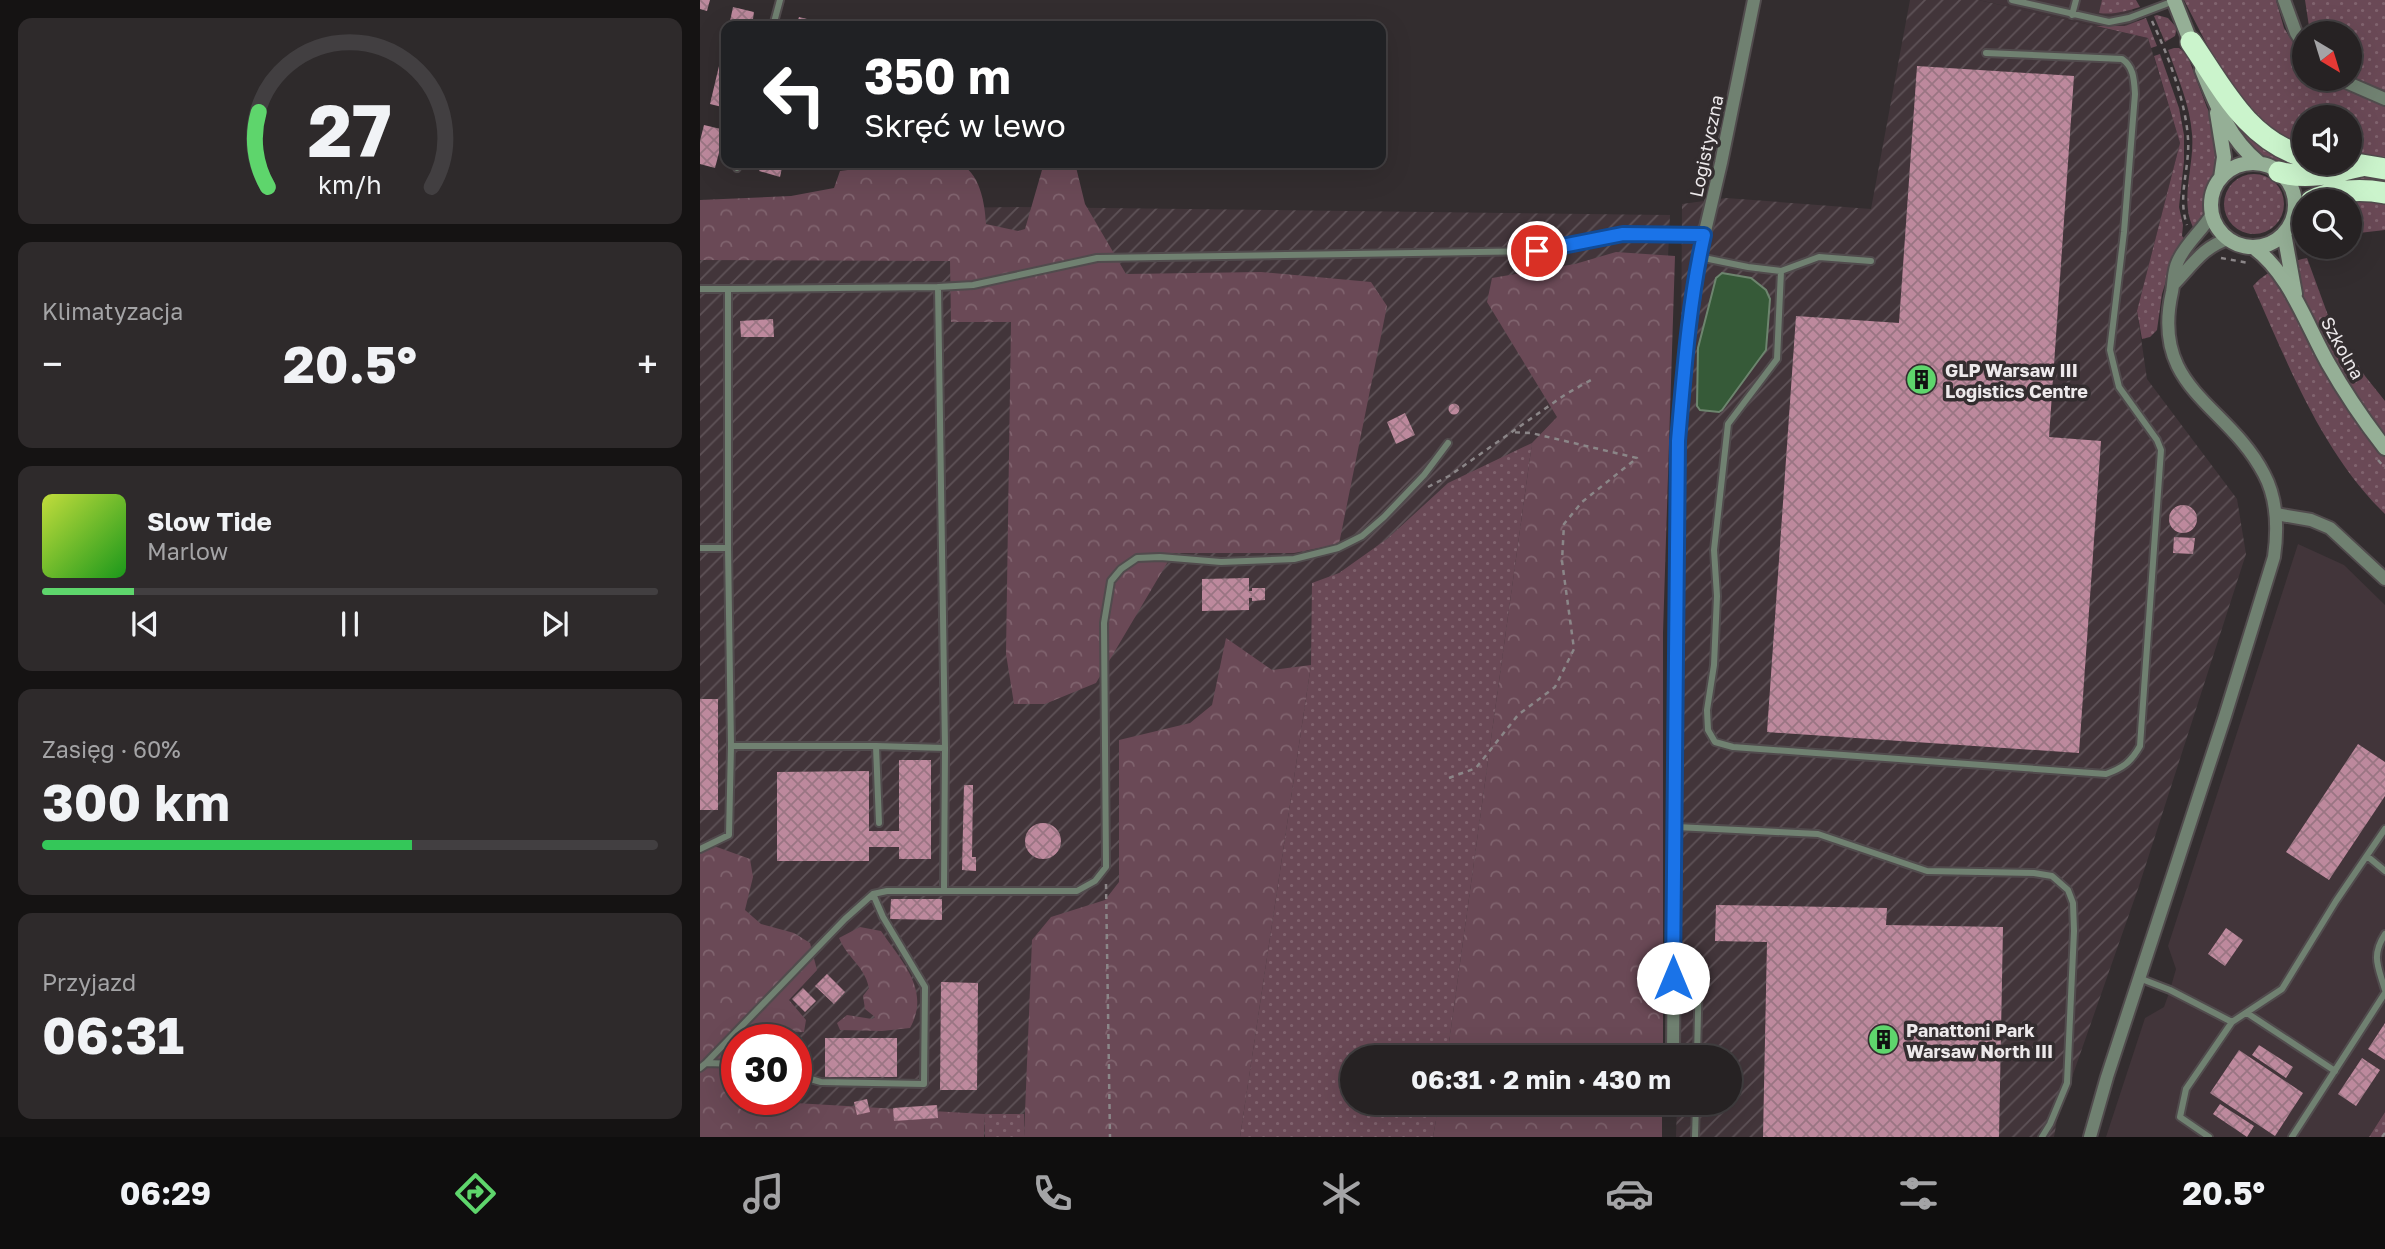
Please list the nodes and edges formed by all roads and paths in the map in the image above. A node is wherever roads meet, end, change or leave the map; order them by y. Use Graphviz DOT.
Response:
graph roads {
  1 [pos="780,0"];
  2 [pos="1754,0"];
  3 [pos="2013,0"];
  4 [pos="2076,0"];
  5 [pos="2174,0"];
  6 [pos="2284,0"];
  7 [pos="2147,11"];
  8 [pos="2072,15"];
  9 [pos="774,21"];
  10 [pos="2292,21"];
  11 [pos="2191,42"];
  12 [pos="1986,53"];
  13 [pos="2362,89"];
  14 [pos="2385,99"];
  15 [pos="2216,105"];
  16 [pos="2292,151"];
  17 [pos="2259,163"];
  18 [pos="2362,166"];
  19 [pos="2385,169"];
  20 [pos="2279,172"];
  21 [pos="2316,175"];
  22 [pos="2221,178"];
  23 [pos="2292,191"];
  24 [pos="2362,192"];
  25 [pos="2385,193"];
  26 [pos="2212,214"];
  27 [pos="2292,222"];
  28 [pos="2192,231"];
  29 [pos="2284,233"];
  30 [pos="1704,235"];
  31 [pos="2229,239"];
  32 [pos="2253,247"];
  33 [pos="2208,248"];
  34 [pos="1699,257"];
  35 [pos="1871,261"];
  36 [pos="2254,265"];
  37 [pos="1782,271"];
  38 [pos="2173,285"];
  39 [pos="937,287"];
  40 [pos="700,289"];
  41 [pos="728,289"];
  42 [pos="2296,299"];
  43 [pos="1591,380"];
  44 [pos="1511,432"];
  45 [pos="1448,443"];
  46 [pos="2381,453"];
  47 [pos="2385,468"];
  48 [pos="1397,503"];
  49 [pos="2276,514"];
  50 [pos="700,548"];
  51 [pos="728,548"];
  52 [pos="2385,579"];
  53 [pos="731,746"];
  54 [pos="876,747"];
  55 [pos="946,748"];
  56 [pos="1449,778"];
  57 [pos="879,824"];
  58 [pos="1674,827"];
  59 [pos="2385,829"];
  60 [pos="700,849"];
  61 [pos="2367,856"];
  62 [pos="1106,867"];
  63 [pos="2385,871"];
  64 [pos="944,891"];
  65 [pos="873,894"];
  66 [pos="2385,934"];
  67 [pos="1699,969"];
  68 [pos="2139,978"];
  69 [pos="2385,992"];
  70 [pos="2247,1013"];
  71 [pos="2232,1022"];
  72 [pos="1672,1045"];
  73 [pos="1697,1045"];
  74 [pos="706,1063"];
  75 [pos="721,1063"];
  76 [pos="700,1068"];
  77 [pos="2335,1070"];
  78 [pos="812,1079"];
  79 [pos="1696,1115"];
  80 [pos="1110,1137"];
  81 [pos="1695,1137"];
  82 [pos="2042,1137"];
  83 [pos="2090,1137"];
  84 [pos="2209,1137"];
  85 [pos="2292,1137"];
  1 -- 9 [label="lane"];
  2 -- 30 [label="street, Logistyczna"];
  3 -- 8 [label="lane"];
  4 -- 8 [label="lane"];
  5 -- 7 [label="lane"];
  5 -- 11 [label="street"];
  6 -- 10 [label="street"];
  7 -- 8 [label="lane"];
  7 -- 28 [label="path"];
  11 -- 15 [label="street"];
  11 -- 16 [label="highway"];
  12 -- 37 [label="lane"];
  13 -- 14 [label="street"];
  15 -- 17 [label="street"];
  15 -- 22 [label="street"];
  17 -- 20 [label="street"];
  17 -- 22 [label="street"];
  18 -- 19 [label="highway"];
  20 -- 21 [label="highway"];
  20 -- 23 [label="street"];
  22 -- 26 [label="street"];
  24 -- 25 [label="highway"];
  26 -- 28 [label="street"];
  26 -- 31 [label="street"];
  27 -- 29 [label="street"];
  28 -- 38 [label="street"];
  29 -- 32 [label="street"];
  29 -- 42 [label="street, Szkolna"];
  30 -- 34 [label="street, Logistyczna"];
  30 -- 39 [label="lane"];
  31 -- 32 [label="street"];
  31 -- 33 [label="street"];
  32 -- 42 [label="street, Szkolna"];
  33 -- 36 [label="path"];
  33 -- 38 [label="street"];
  34 -- 37 [label="lane"];
  34 -- 58 [label="street, Logistyczna"];
  35 -- 37 [label="lane"];
  38 -- 49 [label="street"];
  39 -- 41 [label="lane"];
  39 -- 55 [label="lane"];
  40 -- 41 [label="lane"];
  41 -- 51 [label="lane"];
  42 -- 46 [label="street, Szkolna"];
  43 -- 44 [label="path"];
  44 -- 48 [label="path"];
  44 -- 56 [label="path"];
  45 -- 48 [label="lane"];
  46 -- 47 [label="path"];
  48 -- 62 [label="lane"];
  49 -- 52 [label="street"];
  49 -- 68 [label="street"];
  50 -- 51 [label="lane"];
  51 -- 53 [label="lane"];
  53 -- 54 [label="lane"];
  53 -- 60 [label="lane"];
  54 -- 55 [label="lane"];
  54 -- 57 [label="lane"];
  55 -- 64 [label="lane"];
  58 -- 72 [label="street, Logistyczna"];
  58 -- 82 [label="lane"];
  59 -- 61 [label="lane"];
  61 -- 63 [label="lane"];
  61 -- 70 [label="lane"];
  62 -- 64 [label="lane"];
  62 -- 80 [label="path"];
  64 -- 65 [label="lane"];
  65 -- 74 [label="lane"];
  65 -- 78 [label="lane"];
  66 -- 69 [label="lane"];
  67 -- 73 [label="lane"];
  68 -- 71 [label="lane"];
  68 -- 83 [label="street"];
  69 -- 77 [label="lane"];
  70 -- 71 [label="lane"];
  70 -- 77 [label="lane"];
  71 -- 84 [label="lane"];
  74 -- 75 [label="lane"];
  74 -- 76 [label="lane"];
  77 -- 85 [label="lane"];
  79 -- 81 [label="lane"];
}
